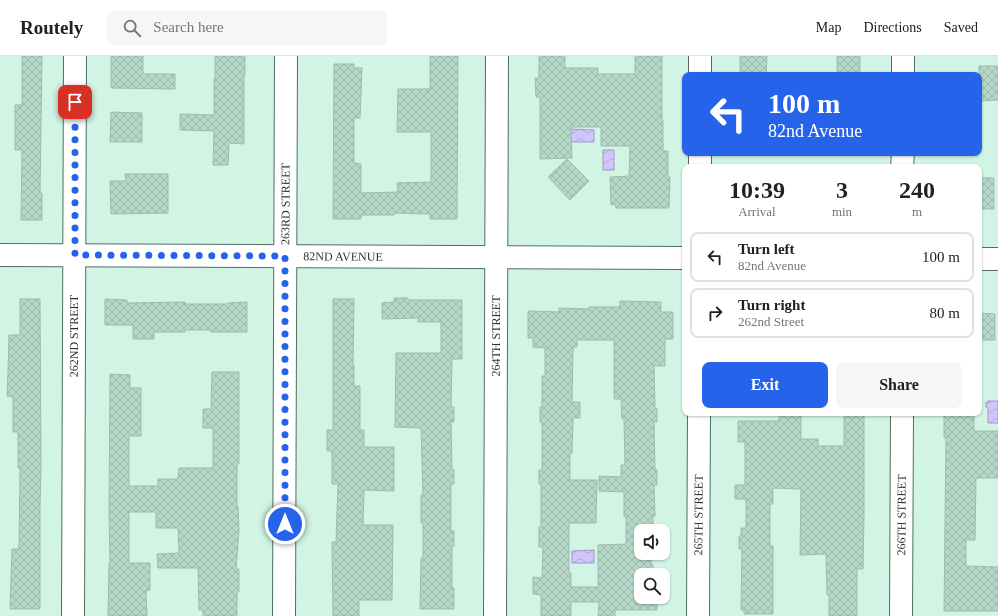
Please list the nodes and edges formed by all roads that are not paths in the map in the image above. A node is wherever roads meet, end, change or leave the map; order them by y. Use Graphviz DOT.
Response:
graph roads {
  1 [pos="75,56"];
  2 [pos="286,56"];
  3 [pos="497,56"];
  4 [pos="700,56"];
  5 [pos="903,56"];
  6 [pos="700,72"];
  7 [pos="903,72"];
  8 [pos="0,255"];
  9 [pos="75,255"];
  10 [pos="285,256"];
  11 [pos="496,257"];
  12 [pos="682,258"];
  13 [pos="982,259"];
  14 [pos="998,259"];
  15 [pos="699,416"];
  16 [pos="902,416"];
  17 [pos="73,616"];
  18 [pos="284,616"];
  19 [pos="495,616"];
  20 [pos="698,616"];
  21 [pos="901,616"];
  1 -- 9 [label="street, 262ND STREET"];
  2 -- 10 [label="street, 263RD STREET"];
  3 -- 11 [label="street, 264TH STREET"];
  4 -- 6 [label="street"];
  5 -- 7 [label="street"];
  8 -- 9 [label="street, 82ND AVENUE"];
  9 -- 10 [label="street, 82ND AVENUE"];
  9 -- 17 [label="street, 262ND STREET"];
  10 -- 11 [label="street, 82ND AVENUE"];
  10 -- 18 [label="street, 263RD STREET"];
  11 -- 12 [label="street, 82ND AVENUE"];
  11 -- 19 [label="street, 264TH STREET"];
  13 -- 14 [label="street"];
  15 -- 20 [label="street, 265TH STREET"];
  16 -- 21 [label="street, 266TH STREET"];
}
